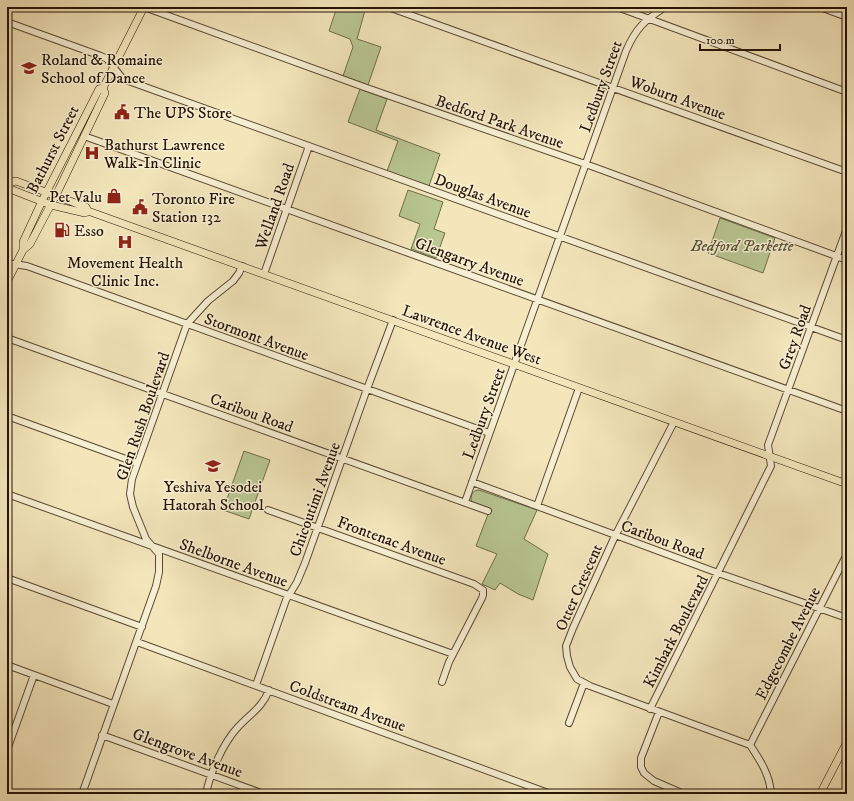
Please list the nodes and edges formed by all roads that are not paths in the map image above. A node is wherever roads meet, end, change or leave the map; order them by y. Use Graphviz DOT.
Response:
graph roads {
  1 [pos="144,7"];
  2 [pos="388,7"];
  3 [pos="617,7"];
  4 [pos="665,7"];
  5 [pos="820,7"];
  6 [pos="847,17"];
  7 [pos="649,18"];
  8 [pos="7,22"];
  9 [pos="113,68"];
  10 [pos="103,88"];
  11 [pos="613,88"];
  12 [pos="847,92"];
  13 [pos="84,136"];
  14 [pos="309,146"];
  15 [pos="585,164"];
  16 [pos="847,172"];
  17 [pos="8,183"];
  18 [pos="47,192"];
  19 [pos="56,195"];
  20 [pos="42,201"];
  21 [pos="51,204"];
  22 [pos="287,210"];
  23 [pos="88,211"];
  24 [pos="847,228"];
  25 [pos="560,236"];
  26 [pos="23,250"];
  27 [pos="837,256"];
  28 [pos="847,260"];
  29 [pos="7,263"];
  30 [pos="16,264"];
  31 [pos="242,266"];
  32 [pos="264,274"];
  33 [pos="7,282"];
  34 [pos="537,299"];
  35 [pos="393,320"];
  36 [pos="187,324"];
  37 [pos="812,327"];
  38 [pos="7,338"];
  39 [pos="847,340"];
  40 [pos="514,364"];
  41 [pos="580,388"];
  42 [pos="367,389"];
  43 [pos="788,390"];
  44 [pos="162,393"];
  45 [pos="847,411"];
  46 [pos="7,416"];
  47 [pos="674,422"];
  48 [pos="489,433"];
  49 [pos="769,456"];
  50 [pos="343,458"];
  51 [pos="137,462"];
  52 [pos="472,482"];
  53 [pos="847,484"];
  54 [pos="7,494"];
  55 [pos="465,502"];
  56 [pos="537,506"];
  57 [pos="268,510"];
  58 [pos="488,511"];
  59 [pos="318,528"];
  60 [pos="615,536"];
  61 [pos="153,547"];
  62 [pos="847,554"];
  63 [pos="718,573"];
  64 [pos="7,578"];
  65 [pos="289,595"];
  66 [pos="820,608"];
  67 [pos="847,618"];
  68 [pos="142,627"];
  69 [pos="137,642"];
  70 [pos="453,654"];
  71 [pos="7,665"];
  72 [pos="34,675"];
  73 [pos="442,682"];
  74 [pos="584,683"];
  75 [pos="256,685"];
  76 [pos="269,690"];
  77 [pos="114,704"];
  78 [pos="650,709"];
  79 [pos="659,712"];
  80 [pos="569,723"];
  81 [pos="102,735"];
  82 [pos="847,742"];
  83 [pos="750,745"];
  84 [pos="7,750"];
  85 [pos="211,774"];
  86 [pos="542,792"];
  87 [pos="82,794"];
  88 [pos="206,794"];
  89 [pos="264,794"];
  90 [pos="551,794"];
  91 [pos="684,794"];
  92 [pos="771,794"];
  93 [pos="820,794"];
  1 -- 9 [label="main road, Bathurst Street"];
  1 -- 15 [label="street, Bedford Park Avenue"];
  2 -- 11 [label="street, Woburn Avenue"];
  3 -- 7 [label="street"];
  4 -- 7 [label="street, Ledbury Street"];
  5 -- 6 [label="street"];
  7 -- 11 [label="street, Ledbury Street"];
  7 -- 12 [label="street"];
  8 -- 9 [label="street, Douglas Avenue"];
  9 -- 10 [label="main road, Bathurst Street"];
  9 -- 14 [label="street, Douglas Avenue"];
  10 -- 13 [label="main road, Bathurst Street"];
  10 -- 18 [label="main road, Bathurst Street"];
  11 -- 15 [label="street, Ledbury Street"];
  11 -- 16 [label="street, Woburn Avenue"];
  13 -- 19 [label="main road, Bathurst Street"];
  13 -- 22 [label="street, Glengarry Avenue"];
  14 -- 22 [label="street, Welland Road"];
  14 -- 25 [label="street, Douglas Avenue"];
  15 -- 25 [label="street, Ledbury Street"];
  15 -- 27 [label="street, Bedford Park Avenue"];
  17 -- 18 [label="main road, Lawrence Avenue West"];
  17 -- 20 [label="main road, Lawrence Avenue West"];
  18 -- 19 [label="main road, Lawrence Avenue West"];
  18 -- 20 [label="main road, Bathurst Street"];
  19 -- 21 [label="main road, Bathurst Street"];
  19 -- 23 [label="main road, Lawrence Avenue West"];
  20 -- 21 [label="main road, Lawrence Avenue West"];
  20 -- 26 [label="main road, Bathurst Street"];
  21 -- 23 [label="main road, Lawrence Avenue West"];
  21 -- 26 [label="main road, Bathurst Street"];
  22 -- 32 [label="street, Welland Road"];
  22 -- 34 [label="street, Glengarry Avenue"];
  23 -- 31 [label="main road, Lawrence Avenue West"];
  24 -- 27 [label="street, Grey Road"];
  25 -- 34 [label="street, Ledbury Street"];
  25 -- 37 [label="street, Douglas Avenue"];
  26 -- 30 [label="main road, Bathurst Street"];
  27 -- 28 [label="street, Bedford Park Avenue"];
  27 -- 37 [label="street, Grey Road"];
  29 -- 30 [label="street, Stormont Avenue"];
  30 -- 33 [label="main road, Bathurst Street"];
  30 -- 36 [label="street, Stormont Avenue"];
  31 -- 32 [label="main road, Lawrence Avenue West"];
  31 -- 36 [label="street, Glen Rush Boulevard"];
  32 -- 35 [label="main road, Lawrence Avenue West"];
  34 -- 40 [label="street, Ledbury Street"];
  34 -- 43 [label="street, Glengarry Avenue"];
  35 -- 40 [label="main road, Lawrence Avenue West"];
  35 -- 42 [label="street, Chicoutimi Avenue"];
  36 -- 42 [label="street, Stormont Avenue"];
  36 -- 44 [label="street, Glen Rush Boulevard"];
  37 -- 39 [label="street, Douglas Avenue"];
  37 -- 43 [label="street, Grey Road"];
  38 -- 44 [label="street, Caribou Road"];
  40 -- 41 [label="main road, Lawrence Avenue West"];
  40 -- 48 [label="street, Ledbury Street"];
  41 -- 47 [label="main road, Lawrence Avenue West"];
  41 -- 56 [label="street"];
  42 -- 48 [label="street, Stormont Avenue"];
  42 -- 50 [label="street, Chicoutimi Avenue"];
  43 -- 45 [label="street, Glengarry Avenue"];
  43 -- 49 [label="street, Grey Road"];
  44 -- 50 [label="street, Caribou Road"];
  44 -- 51 [label="street, Glen Rush Boulevard"];
  46 -- 51 [label="street"];
  47 -- 49 [label="main road, Lawrence Avenue West"];
  47 -- 60 [label="street, Otter Crescent"];
  48 -- 52 [label="street, Ledbury Street"];
  49 -- 53 [label="main road, Lawrence Avenue West"];
  49 -- 63 [label="street, Kimbark Boulevard"];
  50 -- 55 [label="street, Caribou Road"];
  50 -- 59 [label="street, Chicoutimi Avenue"];
  51 -- 61 [label="street, Glen Rush Boulevard"];
  52 -- 55 [label="street, Ledbury Street"];
  52 -- 56 [label="street, Caribou Road"];
  54 -- 61 [label="street, Shelborne Avenue"];
  55 -- 58 [label="street, Caribou Road"];
  56 -- 60 [label="street, Caribou Road"];
  57 -- 59 [label="street, Frontenac Avenue"];
  59 -- 65 [label="street, Chicoutimi Avenue"];
  59 -- 70 [label="street, Frontenac Avenue"];
  60 -- 63 [label="street, Caribou Road"];
  60 -- 74 [label="street, Otter Crescent"];
  61 -- 65 [label="street, Shelborne Avenue"];
  61 -- 68 [label="street, Glen Rush Boulevard"];
  62 -- 66 [label="street, Edgecombe Avenue"];
  63 -- 66 [label="street, Caribou Road"];
  63 -- 78 [label="street, Kimbark Boulevard"];
  64 -- 68 [label="street"];
  65 -- 70 [label="street, Shelborne Avenue"];
  65 -- 75 [label="street, Chicoutimi Avenue"];
  66 -- 67 [label="street, Caribou Road"];
  66 -- 83 [label="street, Edgecombe Avenue"];
  68 -- 69 [label="street, Glen Rush Boulevard"];
  69 -- 75 [label="street, Coldstream Avenue"];
  69 -- 77 [label="street, Glen Rush Boulevard"];
  70 -- 73 [label="street"];
  71 -- 72 [label="street"];
  72 -- 77 [label="street"];
  72 -- 84 [label="street"];
  74 -- 78 [label="street, Otter Crescent"];
  74 -- 80 [label="street"];
  75 -- 76 [label="street, Coldstream Avenue"];
  76 -- 85 [label="street"];
  76 -- 86 [label="street, Coldstream Avenue"];
  77 -- 81 [label="street, Glen Rush Boulevard"];
  78 -- 79 [label="street, Otter Crescent"];
  79 -- 83 [label="street, Otter Crescent"];
  79 -- 91 [label="street, Kimbark Boulevard"];
  81 -- 85 [label="street, Glengrove Avenue"];
  81 -- 87 [label="street, Glen Rush Boulevard"];
  82 -- 93 [label="main road"];
  83 -- 92 [label="street"];
  85 -- 88 [label="street"];
  85 -- 89 [label="street, Glengrove Avenue"];
  86 -- 90 [label="street, Coldstream Avenue"];
}
